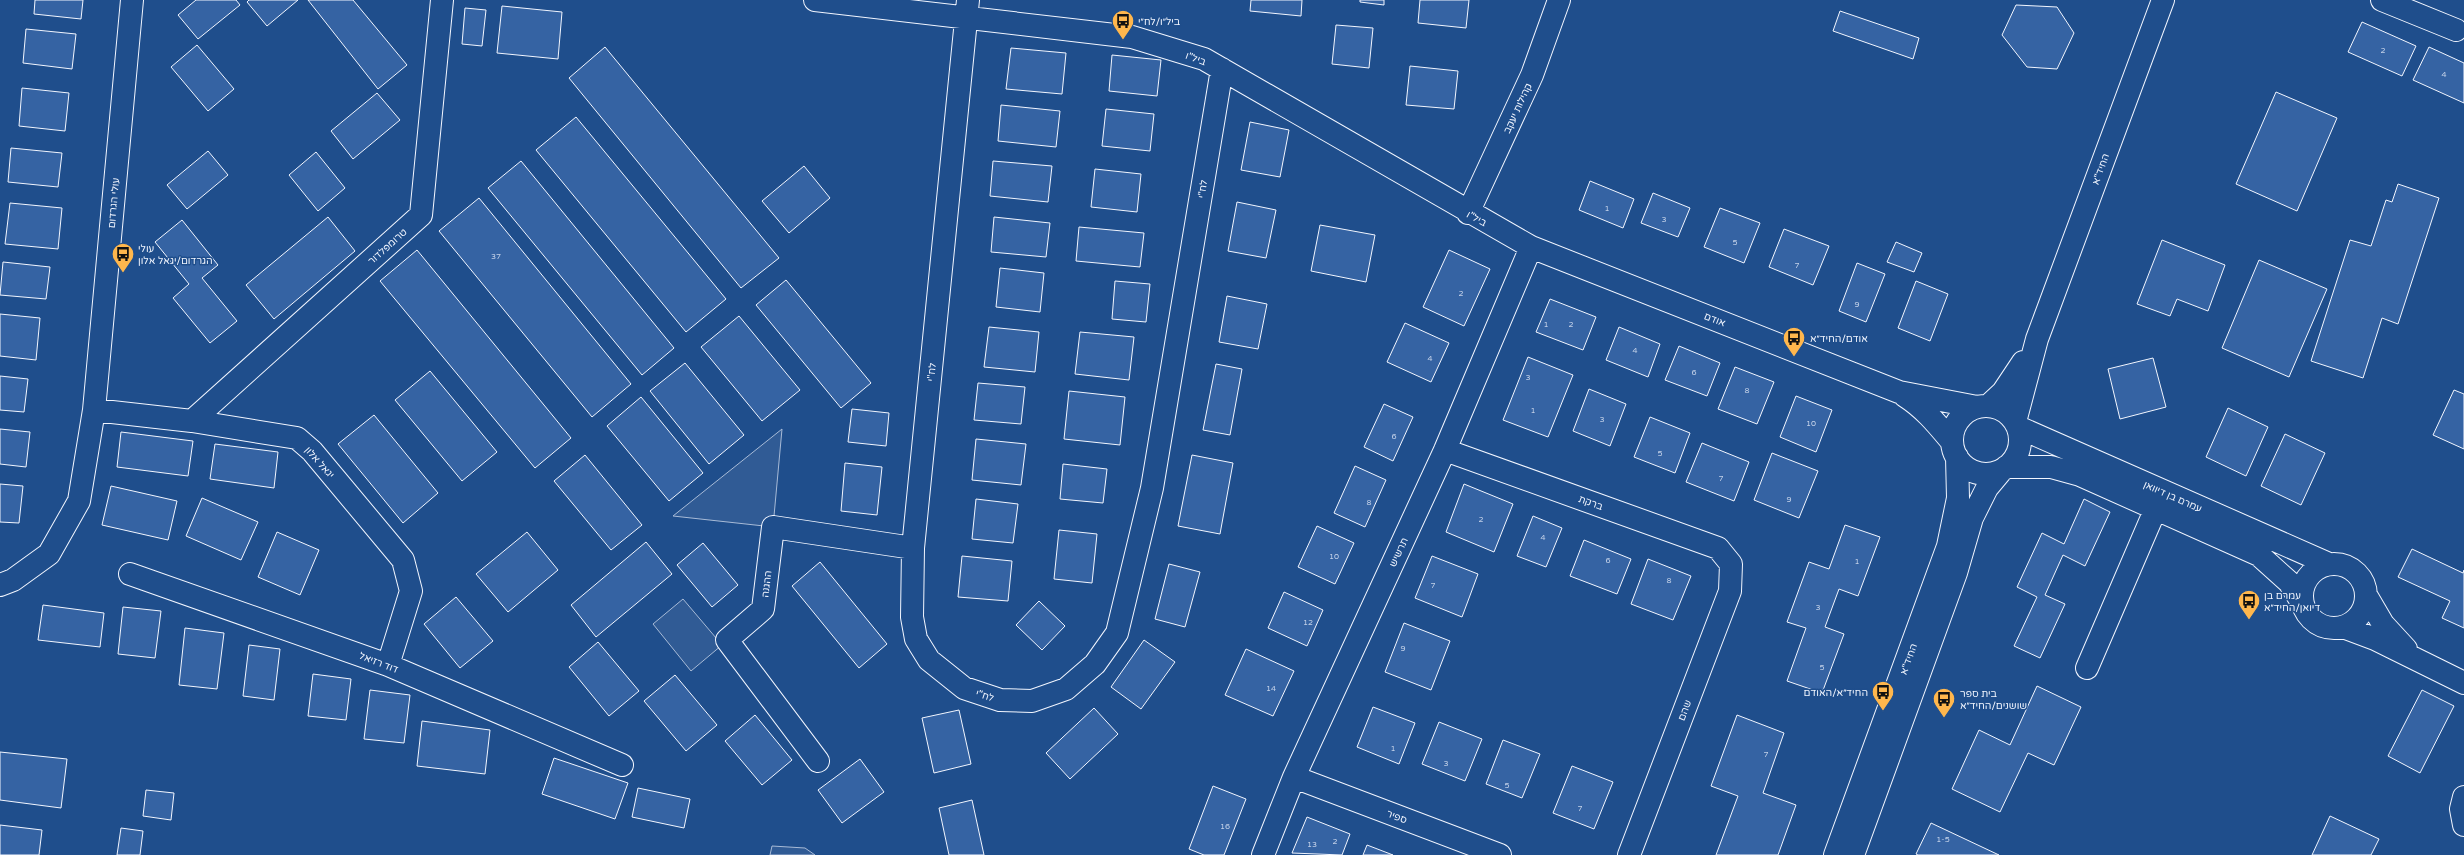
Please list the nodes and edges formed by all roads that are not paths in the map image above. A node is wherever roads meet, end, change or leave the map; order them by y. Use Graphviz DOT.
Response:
graph roads {
  1 [pos="132,0"];
  2 [pos="442,0"];
  3 [pos="816,0"];
  4 [pos="1559,0"];
  5 [pos="2163,0"];
  6 [pos="2382,0"];
  7 [pos="967,9"];
  8 [pos="2456,30"];
  9 [pos="1222,69"];
  10 [pos="1468,213"];
  11 [pos="1531,247"];
  12 [pos="2037,339"];
  13 [pos="1899,392"];
  14 [pos="1982,406"];
  15 [pos="94,410"];
  16 [pos="192,421"];
  17 [pos="2016,425"];
  18 [pos="1445,450"];
  19 [pos="1954,450"];
  20 [pos="2004,468"];
  21 [pos="2156,508"];
  22 [pos="914,548"];
  23 [pos="1731,564"];
  24 [pos="2329,564"];
  25 [pos="130,574"];
  26 [pos="0,585"];
  27 [pos="2366,595"];
  28 [pos="2303,604"];
  29 [pos="2343,627"];
  30 [pos="2417,659"];
  31 [pos="388,665"];
  32 [pos="2087,668"];
  33 [pos="2464,683"];
  34 [pos="818,761"];
  35 [pos="622,765"];
  36 [pos="1294,777"];
  37 [pos="2464,797"];
  38 [pos="2464,825"];
  39 [pos="1263,855"];
  40 [pos="1500,855"];
  41 [pos="1629,855"];
  42 [pos="1835,855"];
  43 [pos="1853,855"];
  1 -- 15 [label="street, עולי הגרדום"];
  2 -- 16 [label="street, טרומפלדור"];
  3 -- 7 [label="street, ביל\"ו"];
  4 -- 10 [label="street, קהילות יעקב"];
  5 -- 12 [label="street, החיד\"א"];
  6 -- 8 [label="street"];
  7 -- 9 [label="street, ביל\"ו"];
  7 -- 22 [label="street, לח\"י"];
  9 -- 10 [label="street, ביל\"ו"];
  9 -- 22 [label="street, לח\"י"];
  10 -- 11 [label="street, ביל\"ו"];
  11 -- 13 [label="street, אודם"];
  11 -- 18 [label="street, תרשיש"];
  12 -- 14 [label="street, החיד\"א"];
  12 -- 17 [label="street, החיד\"א"];
  13 -- 14 [label="street, אודם"];
  13 -- 19 [label="street, אודם"];
  14 -- 17 [label="street"];
  14 -- 19 [label="street"];
  15 -- 16 [label="street, יגאל אלון"];
  15 -- 26 [label="street, עולי הגרדום"];
  16 -- 31 [label="street, יגאל אלון"];
  17 -- 20 [label="street"];
  17 -- 24 [label="street, עמרם בן דיוואן"];
  18 -- 23 [label="street, ברקת"];
  18 -- 36 [label="street, תרשיש"];
  19 -- 20 [label="street"];
  19 -- 42 [label="street, החיד\"א"];
  20 -- 21 [label="street, עמרם בן דיוואן"];
  20 -- 43 [label="street, החיד\"א"];
  21 -- 28 [label="street, עמרם בן דיוואן"];
  21 -- 32 [label="street, עמרם בן דיוואן"];
  22 -- 34 [label="street, ההגנה"];
  23 -- 41 [label="street, שהם"];
  24 -- 27 [label="street"];
  24 -- 28 [label="street"];
  25 -- 31 [label="street, דוד רזיאל"];
  27 -- 29 [label="street"];
  27 -- 30 [label="street"];
  28 -- 29 [label="street"];
  29 -- 30 [label="street"];
  30 -- 33 [label="street"];
  31 -- 35 [label="street, דוד רזיאל"];
  36 -- 39 [label="street, תרשיש"];
  36 -- 40 [label="street, ספיר"];
  37 -- 38 [label="street"];
}
